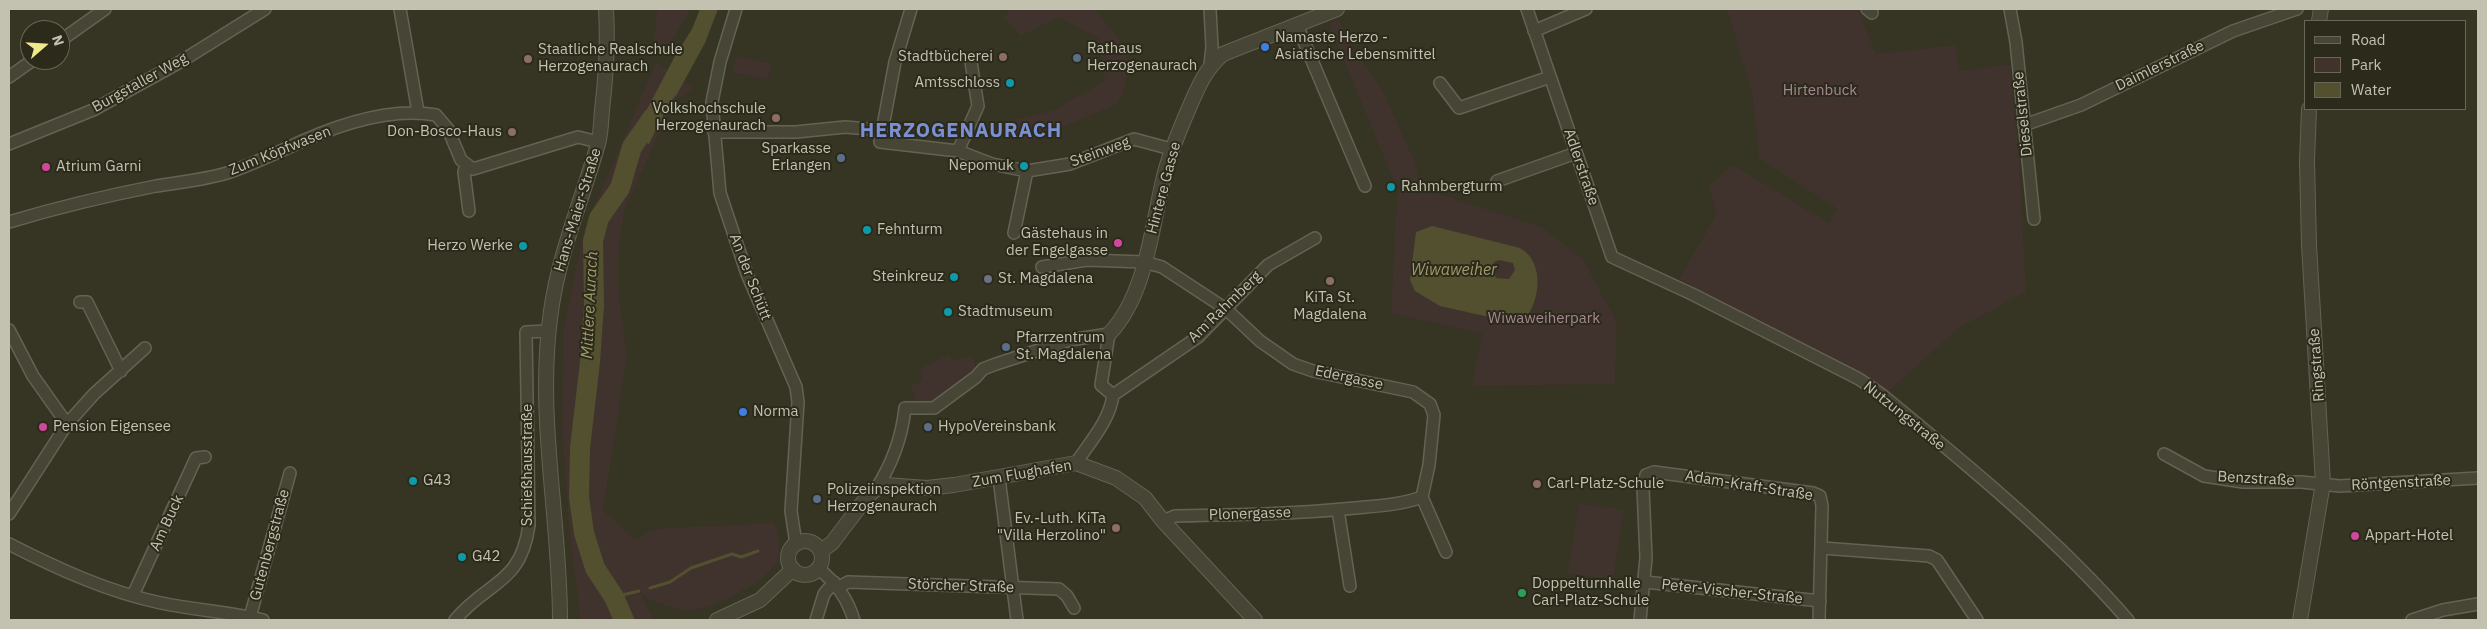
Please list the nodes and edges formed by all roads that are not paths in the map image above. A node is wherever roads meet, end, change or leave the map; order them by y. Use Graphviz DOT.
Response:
graph roads {
  1 [pos="105,9"];
  2 [pos="265,9"];
  3 [pos="400,9"];
  4 [pos="606,9"];
  5 [pos="736,9"];
  6 [pos="911,9"];
  7 [pos="1210,9"];
  8 [pos="1337,9"];
  9 [pos="1527,9"];
  10 [pos="1586,9"];
  11 [pos="2010,9"];
  12 [pos="2297,9"];
  13 [pos="1297,25"];
  14 [pos="1534,30"];
  15 [pos="70,34"];
  16 [pos="971,62"];
  17 [pos="1210,65"];
  18 [pos="20,69"];
  19 [pos="9,77"];
  20 [pos="1550,77"];
  21 [pos="1440,83"];
  22 [pos="2309,110"];
  23 [pos="418,112"];
  24 [pos="2024,125"];
  25 [pos="714,132"];
  26 [pos="880,136"];
  27 [pos="598,142"];
  28 [pos="9,144"];
  29 [pos="1171,149"];
  30 [pos="958,151"];
  31 [pos="1576,153"];
  32 [pos="466,165"];
  33 [pos="1027,171"];
  34 [pos="1497,181"];
  35 [pos="1365,186"];
  36 [pos="468,211"];
  37 [pos="2034,219"];
  38 [pos="9,222"];
  39 [pos="1014,233"];
  40 [pos="1315,238"];
  41 [pos="1612,257"];
  42 [pos="1144,262"];
  43 [pos="1042,267"];
  44 [pos="80,302"];
  45 [pos="1226,309"];
  46 [pos="9,330"];
  47 [pos="549,331"];
  48 [pos="1109,334"];
  49 [pos="145,348"];
  50 [pos="121,371"];
  51 [pos="1113,395"];
  52 [pos="67,424"];
  53 [pos="2164,454"];
  54 [pos="205,457"];
  55 [pos="1076,464"];
  56 [pos="290,473"];
  57 [pos="999,478"];
  58 [pos="2478,478"];
  59 [pos="2323,483"];
  60 [pos="876,489"];
  61 [pos="1422,497"];
  62 [pos="1338,510"];
  63 [pos="9,514"];
  64 [pos="1164,520"];
  65 [pos="9,544"];
  66 [pos="796,544"];
  67 [pos="1822,548"];
  68 [pos="821,551"];
  69 [pos="1446,552"];
  70 [pos="792,569"];
  71 [pos="819,569"];
  72 [pos="1645,582"];
  73 [pos="836,585"];
  74 [pos="1350,586"];
  75 [pos="1014,587"];
  76 [pos="133,595"];
  77 [pos="1820,601"];
  78 [pos="2478,604"];
  79 [pos="1074,608"];
  80 [pos="250,617"];
  81 [pos="263,620"];
  82 [pos="455,620"];
  83 [pos="560,620"];
  84 [pos="717,620"];
  85 [pos="816,620"];
  86 [pos="854,620"];
  87 [pos="1017,620"];
  88 [pos="1255,620"];
  89 [pos="1640,620"];
  90 [pos="1819,620"];
  91 [pos="1977,620"];
  92 [pos="2128,620"];
  93 [pos="2300,620"];
  94 [pos="2412,620"];
  1 -- 15 [label="street"];
  2 -- 28 [label="street, Burgstaller Weg"];
  3 -- 23 [label="street"];
  4 -- 27 [label="street, Hans-Maier-Straße"];
  5 -- 25 [label="street, An der Schütt"];
  6 -- 26 [label="street"];
  7 -- 17 [label="street, Hintere Gasse"];
  8 -- 13 [label="street"];
  9 -- 14 [label="street, Adlerstraße"];
  10 -- 14 [label="street"];
  11 -- 24 [label="street, Dieselstraße"];
  12 -- 24 [label="street, Daimlerstraße"];
  13 -- 17 [label="street"];
  13 -- 35 [label="street"];
  14 -- 20 [label="street, Adlerstraße"];
  16 -- 30 [label="street"];
  17 -- 29 [label="street, Hintere Gasse"];
  18 -- 19 [label="street"];
  20 -- 21 [label="street"];
  20 -- 31 [label="street, Adlerstraße"];
  22 -- 59 [label="street, Ringstraße"];
  23 -- 32 [label="street"];
  23 -- 38 [label="street, Zum Köpfwasen"];
  24 -- 37 [label="street, Dieselstraße"];
  25 -- 26 [label="street"];
  25 -- 66 [label="street, An der Schütt"];
  26 -- 30 [label="street"];
  27 -- 32 [label="street"];
  27 -- 47 [label="street, Hans-Maier-Straße"];
  29 -- 33 [label="street, Steinweg"];
  29 -- 42 [label="street, Hintere Gasse"];
  30 -- 33 [label="street"];
  31 -- 34 [label="street"];
  31 -- 41 [label="street, Adlerstraße"];
  32 -- 36 [label="street"];
  33 -- 39 [label="street"];
  40 -- 45 [label="street, Am Rahmberg"];
  41 -- 92 [label="street, Nutzungstraße"];
  42 -- 43 [label="street, Edergasse"];
  42 -- 45 [label="street, Edergasse"];
  42 -- 48 [label="street, Hintere Gasse"];
  44 -- 50 [label="street"];
  45 -- 51 [label="street, Am Rahmberg"];
  45 -- 61 [label="street, Edergasse"];
  46 -- 52 [label="street"];
  47 -- 82 [label="street, Schießhausstraße"];
  47 -- 83 [label="street, Hans-Maier-Straße"];
  48 -- 51 [label="street"];
  48 -- 60 [label="street"];
  49 -- 50 [label="street"];
  50 -- 52 [label="street"];
  51 -- 55 [label="street"];
  52 -- 63 [label="street"];
  53 -- 59 [label="street, Benzstraße"];
  54 -- 76 [label="street, Am Buck"];
  55 -- 57 [label="street, Zum Flughafen"];
  55 -- 64 [label="street, Zum Flughafen"];
  56 -- 80 [label="street, Gutenbergstraße"];
  57 -- 60 [label="street, Zum Flughafen"];
  57 -- 75 [label="street"];
  58 -- 59 [label="street, Röntgenstraße"];
  59 -- 93 [label="street, Ringstraße"];
  60 -- 68 [label="street"];
  61 -- 62 [label="street, Plonergasse"];
  61 -- 69 [label="street"];
  62 -- 64 [label="street, Plonergasse"];
  62 -- 74 [label="street"];
  64 -- 88 [label="street, Zum Flughafen"];
  65 -- 76 [label="street"];
  66 -- 68 [label="street"];
  66 -- 70 [label="street"];
  67 -- 72 [label="street, Adam-Kraft-Straße"];
  67 -- 77 [label="street, Adam-Kraft-Straße"];
  67 -- 91 [label="street"];
  68 -- 71 [label="street"];
  70 -- 71 [label="street"];
  70 -- 84 [label="street"];
  71 -- 73 [label="street"];
  72 -- 77 [label="street, Peter-Vischer-Straße"];
  72 -- 89 [label="street"];
  73 -- 75 [label="street, Störcher Straße"];
  73 -- 85 [label="street"];
  73 -- 86 [label="street"];
  75 -- 79 [label="street, Störcher Straße"];
  75 -- 87 [label="street"];
  76 -- 80 [label="street"];
  77 -- 90 [label="street, Adam-Kraft-Straße"];
  78 -- 94 [label="street"];
  80 -- 81 [label="street"];
}
